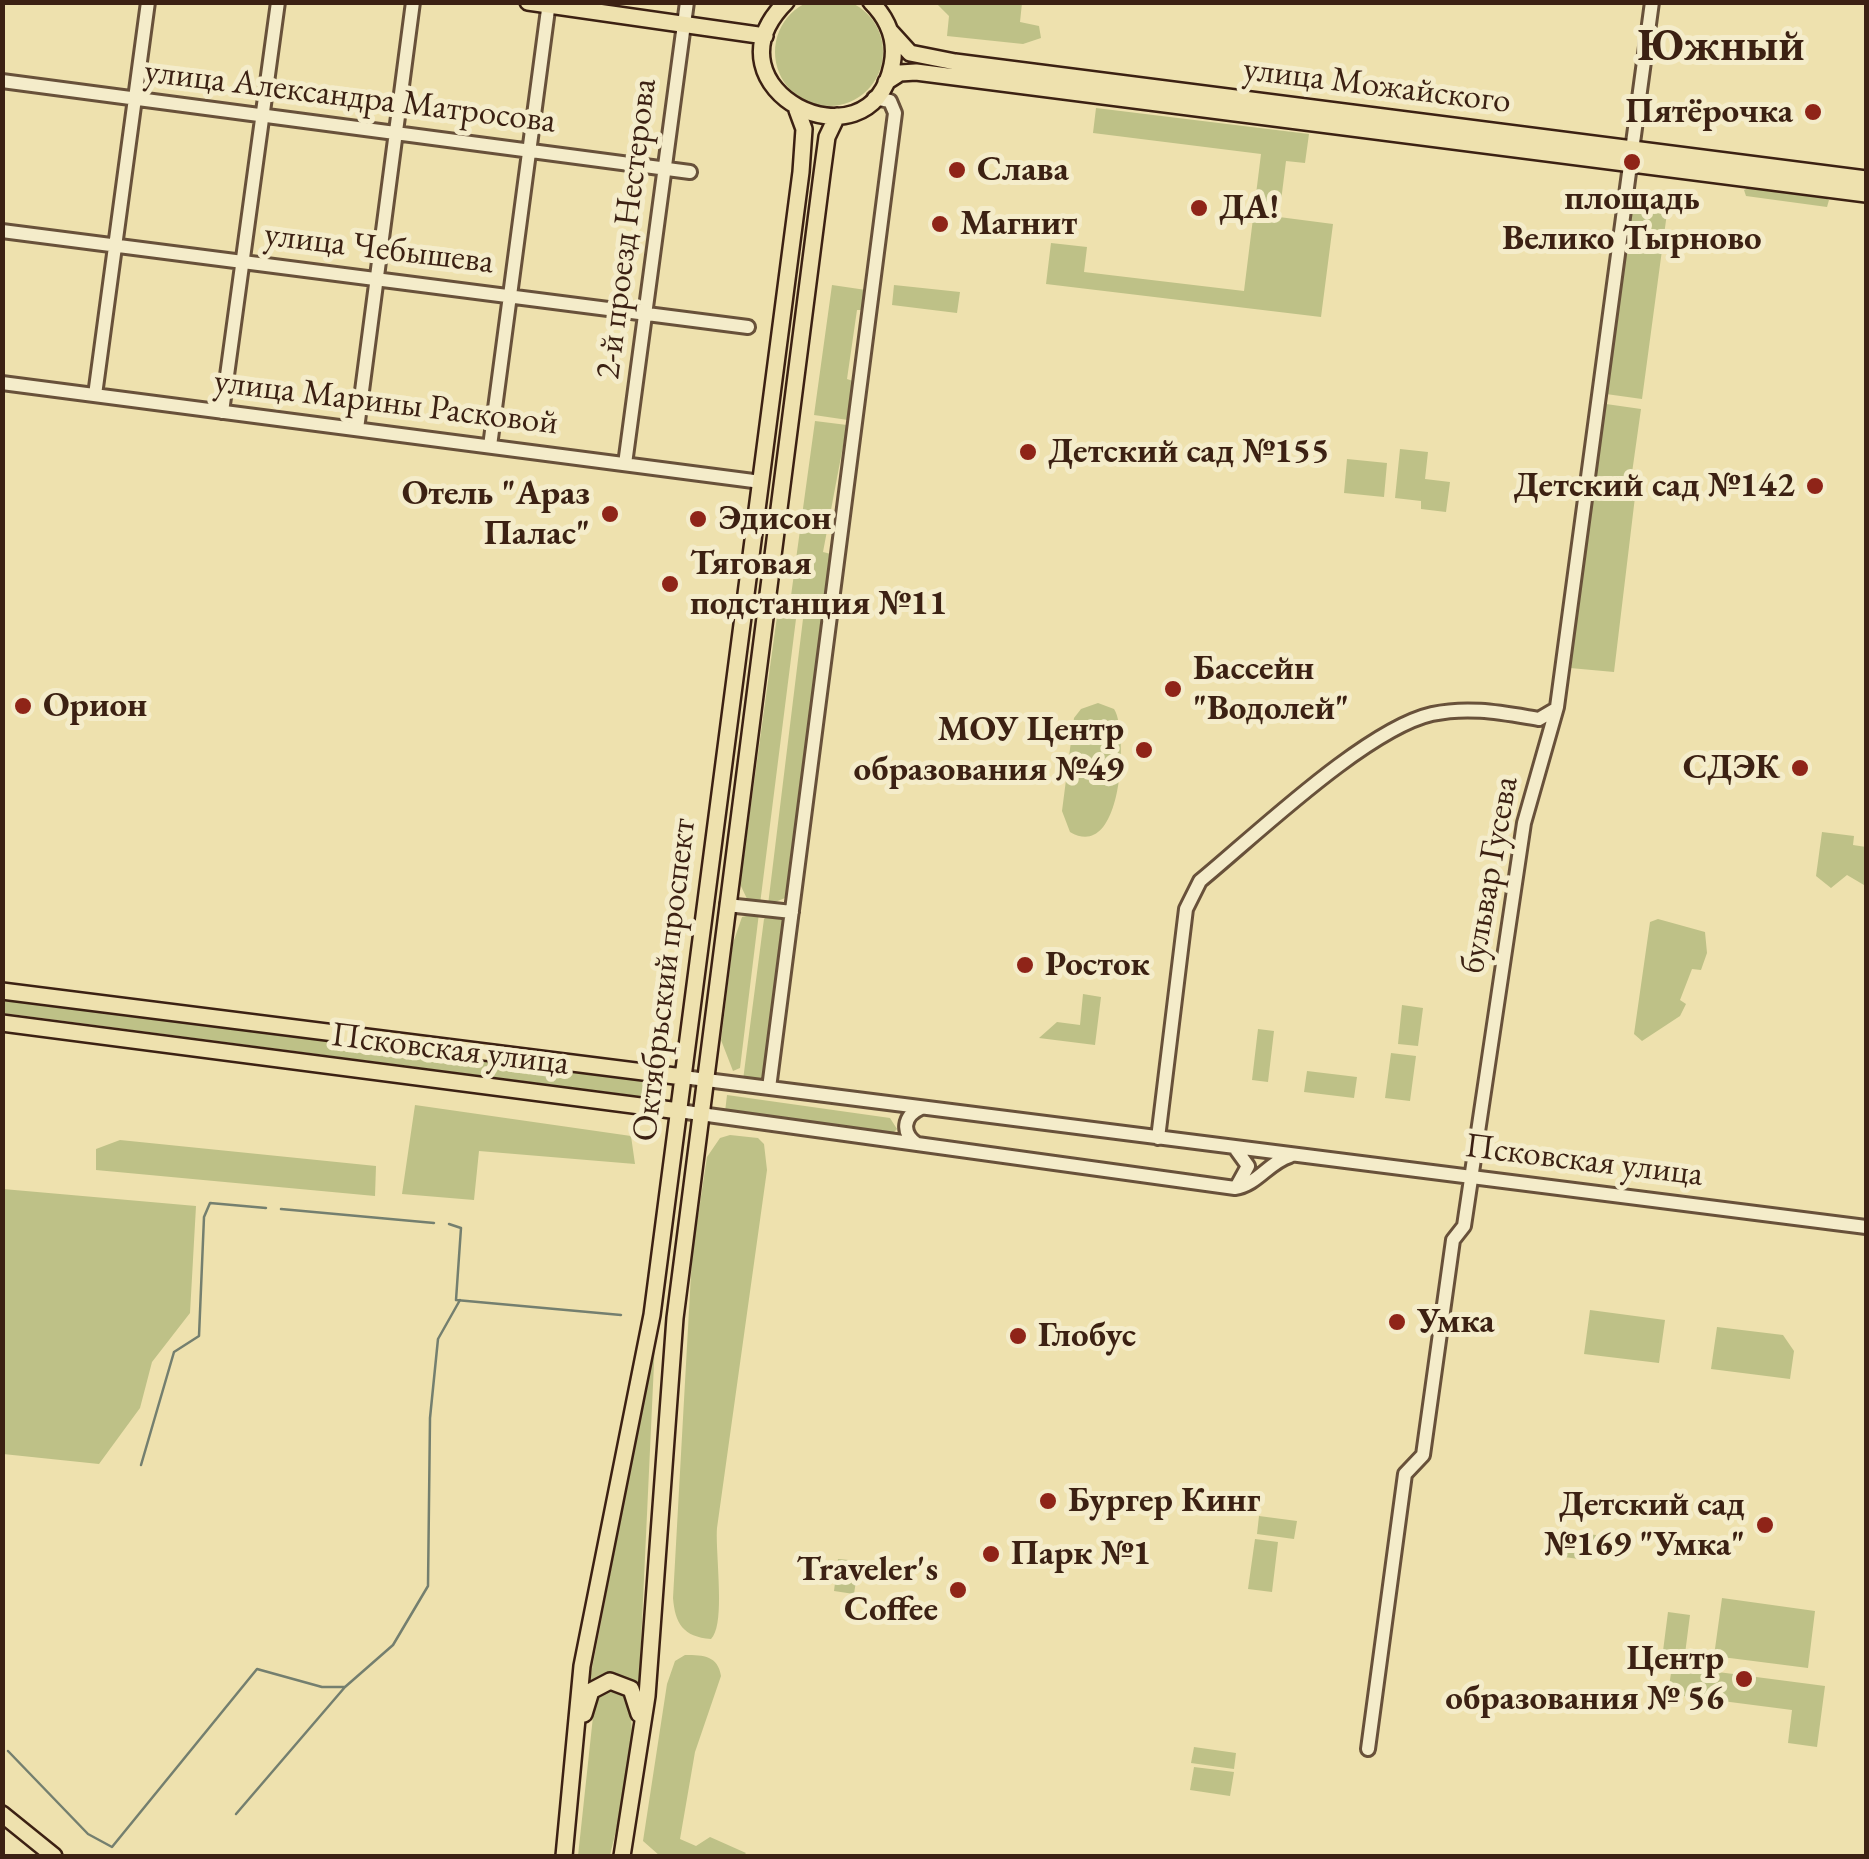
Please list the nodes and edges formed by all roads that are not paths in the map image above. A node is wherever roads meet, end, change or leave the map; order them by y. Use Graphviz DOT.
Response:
graph roads {
  1 [pos="148,2"];
  2 [pos="278,2"];
  3 [pos="413,2"];
  4 [pos="528,2"];
  5 [pos="687,2"];
  6 [pos="786,2"];
  7 [pos="870,2"];
  8 [pos="1652,2"];
  9 [pos="549,4"];
  10 [pos="684,24"];
  11 [pos="890,31"];
  12 [pos="765,36"];
  13 [pos="2,80"];
  14 [pos="886,82"];
  15 [pos="874,98"];
  16 [pos="135,99"];
  17 [pos="798,110"];
  18 [pos="262,116"];
  19 [pos="838,116"];
  20 [pos="398,134"];
  21 [pos="530,150"];
  22 [pos="1633,157"];
  23 [pos="665,169"];
  24 [pos="690,172"];
  25 [pos="1866,179"];
  26 [pos="1866,194"];
  27 [pos="2,231"];
  28 [pos="116,244"];
  29 [pos="243,262"];
  30 [pos="378,278"];
  31 [pos="512,296"];
  32 [pos="647,314"];
  33 [pos="748,327"];
  34 [pos="2,383"];
  35 [pos="95,395"];
  36 [pos="222,412"];
  37 [pos="356,429"];
  38 [pos="490,446"];
  39 [pos="626,464"];
  40 [pos="761,482"];
  41 [pos="1557,707"];
  42 [pos="727,905"];
  43 [pos="792,912"];
  44 [pos="2,990"];
  45 [pos="2,1023"];
  46 [pos="683,1077"];
  47 [pos="706,1080"];
  48 [pos="769,1088"];
  49 [pos="889,1104"];
  50 [pos="925,1108"];
  51 [pos="679,1111"];
  52 [pos="701,1114"];
  53 [pos="1158,1138"];
  54 [pos="890,1140"];
  55 [pos="917,1144"];
  56 [pos="1235,1148"];
  57 [pos="1294,1155"];
  58 [pos="1472,1178"];
  59 [pos="1235,1188"];
  60 [pos="1866,1228"];
  61 [pos="641,1748"];
  62 [pos="1368,1749"];
  63 [pos="570,1767"];
  64 [pos="2,1814"];
  65 [pos="54,1856"];
  66 [pos="560,1856"];
  67 [pos="622,1856"];
  1 -- 16 [label="street"];
  2 -- 18 [label="street"];
  3 -- 20 [label="street"];
  4 -- 9 [label="main road"];
  5 -- 10 [label="street, 2-й проезд Нестерова"];
  6 -- 12 [label="main road"];
  7 -- 11 [label="main road"];
  8 -- 22 [label="street, бульвар Гусева"];
  9 -- 10 [label="main road"];
  9 -- 21 [label="street"];
  10 -- 12 [label="main road"];
  10 -- 23 [label="street, 2-й проезд Нестерова"];
  11 -- 14 [label="main road"];
  11 -- 22 [label="main road, улица Можайского"];
  12 -- 17 [label="main road"];
  13 -- 16 [label="street, улица Александра Матросова"];
  14 -- 15 [label="main road"];
  14 -- 22 [label="main road, улица Можайского"];
  15 -- 19 [label="main road"];
  15 -- 43 [label="street"];
  16 -- 18 [label="street, улица Александра Матросова"];
  16 -- 28 [label="street"];
  17 -- 19 [label="main road"];
  17 -- 40 [label="main road, Октябрьский проспект"];
  18 -- 20 [label="street, улица Александра Матросова"];
  18 -- 29 [label="street"];
  19 -- 42 [label="main road, Октябрьский проспект"];
  20 -- 21 [label="street, улица Александра Матросова"];
  20 -- 30 [label="street"];
  21 -- 23 [label="street, улица Александра Матросова"];
  21 -- 31 [label="street"];
  22 -- 25 [label="main road, улица Можайского"];
  22 -- 26 [label="main road, улица Можайского"];
  22 -- 41 [label="street, бульвар Гусева"];
  23 -- 24 [label="street, улица Александра Матросова"];
  23 -- 32 [label="street, 2-й проезд Нестерова"];
  27 -- 28 [label="street, улица Чебышева"];
  28 -- 29 [label="street, улица Чебышева"];
  28 -- 35 [label="street"];
  29 -- 30 [label="street, улица Чебышева"];
  29 -- 36 [label="street"];
  30 -- 31 [label="street, улица Чебышева"];
  30 -- 37 [label="street"];
  31 -- 32 [label="street, улица Чебышева"];
  31 -- 38 [label="street"];
  32 -- 33 [label="street, улица Чебышева"];
  32 -- 39 [label="street, 2-й проезд Нестерова"];
  34 -- 35 [label="street, улица Марины Расковой"];
  35 -- 36 [label="street, улица Марины Расковой"];
  36 -- 37 [label="street, улица Марины Расковой"];
  37 -- 38 [label="street, улица Марины Расковой"];
  38 -- 39 [label="street, улица Марины Расковой"];
  39 -- 40 [label="street, улица Марины Расковой"];
  40 -- 46 [label="main road, Октябрьский проспект"];
  41 -- 53 [label="street"];
  41 -- 58 [label="street, бульвар Гусева"];
  42 -- 43 [label="street"];
  42 -- 47 [label="main road, Октябрьский проспект"];
  43 -- 48 [label="street"];
  44 -- 46 [label="main road, Псковская улица"];
  45 -- 51 [label="main road, Псковская улица"];
  46 -- 47 [label="street, Псковская улица"];
  46 -- 51 [label="main road, Октябрьский проспект"];
  47 -- 48 [label="street, Псковская улица"];
  47 -- 52 [label="main road, Октябрьский проспект"];
  48 -- 49 [label="street, Псковская улица"];
  49 -- 50 [label="street, Псковская улица"];
  49 -- 54 [label="street"];
  50 -- 53 [label="street, Псковская улица"];
  50 -- 55 [label="street"];
  51 -- 52 [label="street, Псковская улица"];
  51 -- 63 [label="main road, Октябрьский проспект"];
  52 -- 54 [label="street, Псковская улица"];
  52 -- 61 [label="main road, Октябрьский проспект"];
  53 -- 56 [label="street, Псковская улица"];
  54 -- 55 [label="street, Псковская улица"];
  55 -- 59 [label="street, Псковская улица"];
  56 -- 57 [label="street, Псковская улица"];
  56 -- 59 [label="street"];
  57 -- 58 [label="street, Псковская улица"];
  57 -- 59 [label="street"];
  58 -- 60 [label="street, Псковская улица"];
  58 -- 62 [label="street, бульвар Гусева"];
  61 -- 63 [label="main road"];
  61 -- 67 [label="main road, Октябрьский проспект"];
  63 -- 66 [label="main road, Октябрьский проспект"];
  64 -- 65 [label="main road"];
}
